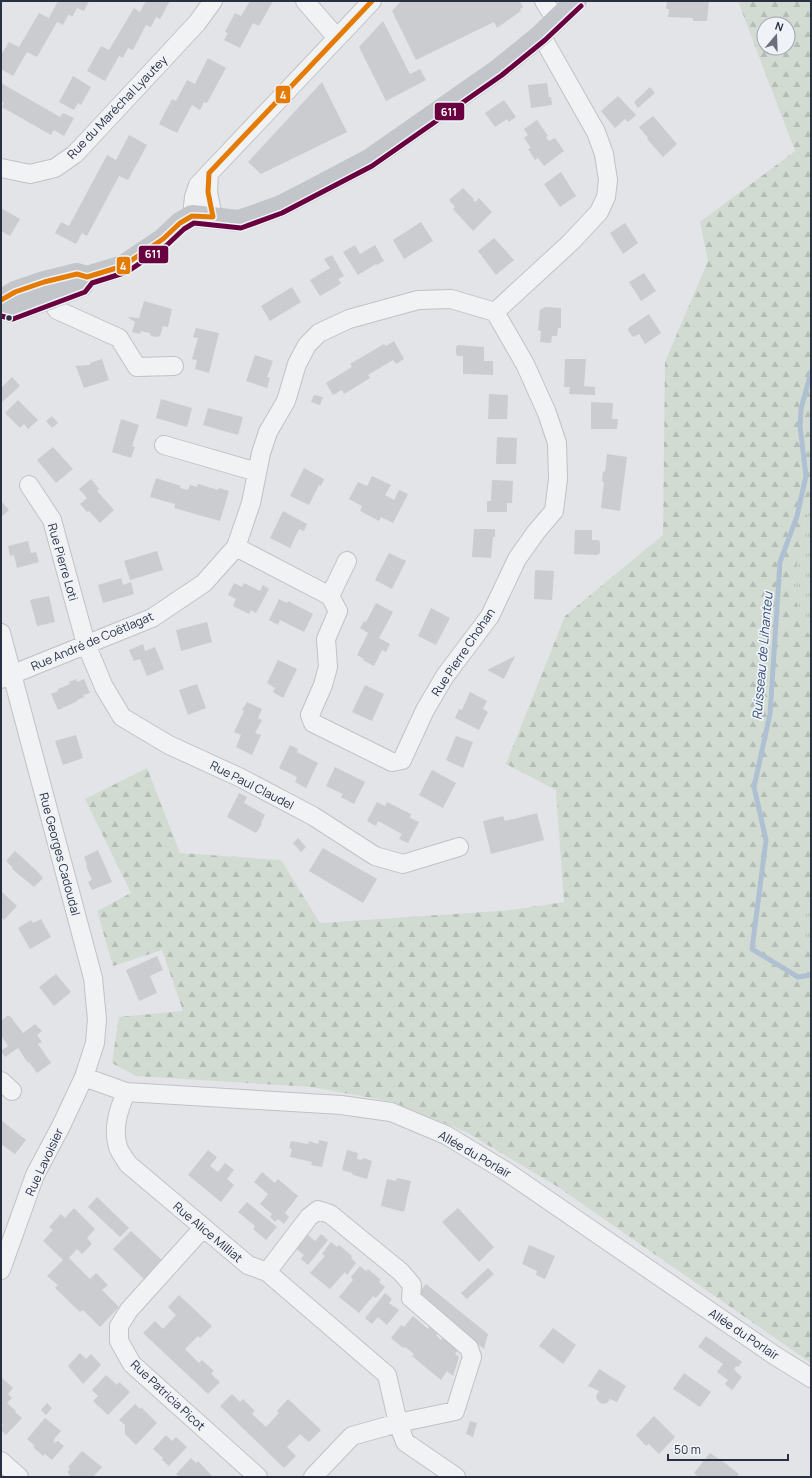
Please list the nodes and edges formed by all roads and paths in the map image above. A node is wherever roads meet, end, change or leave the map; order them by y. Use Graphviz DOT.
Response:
graph roads {
  1 [pos="213,1"];
  2 [pos="305,1"];
  3 [pos="372,1"];
  4 [pos="544,1"];
  5 [pos="576,1"];
  6 [pos="556,20"];
  7 [pos="542,35"];
  8 [pos="337,38"];
  9 [pos="1,168"];
  10 [pos="202,217"];
  11 [pos="48,290"];
  12 [pos="1,300"];
  13 [pos="1,310"];
  14 [pos="495,312"];
  15 [pos="174,366"];
  16 [pos="164,445"];
  17 [pos="257,472"];
  18 [pos="29,485"];
  19 [pos="236,547"];
  20 [pos="347,561"];
  21 [pos="330,596"];
  22 [pos="1,633"];
  23 [pos="86,644"];
  24 [pos="7,676"];
  25 [pos="459,847"];
  26 [pos="84,1077"];
  27 [pos="126,1092"];
  28 [pos="203,1228"];
  29 [pos="3,1260"];
  30 [pos="267,1272"];
  31 [pos="811,1378"];
  32 [pos="398,1424"];
  33 [pos="1,1461"];
  34 [pos="19,1477"];
  35 [pos="258,1477"];
  36 [pos="313,1477"];
  37 [pos="456,1477"];
  1 -- 9 [label="street, Rue du Maréchal Lyautey"];
  2 -- 8 [label="street"];
  3 -- 8 [label="street"];
  4 -- 6 [label="street"];
  5 -- 6 [label="main road"];
  6 -- 7 [label="main road"];
  7 -- 10 [label="main road"];
  7 -- 14 [label="street"];
  8 -- 10 [label="street"];
  10 -- 11 [label="main road"];
  11 -- 12 [label="main road"];
  11 -- 13 [label="main road"];
  11 -- 15 [label="street"];
  14 -- 17 [label="street, Rue André de Coëtlagat"];
  14 -- 21 [label="street, Rue Pierre Chohan"];
  16 -- 17 [label="street"];
  17 -- 19 [label="street, Rue André de Coëtlagat"];
  18 -- 23 [label="street, Rue Pierre Loti"];
  19 -- 21 [label="street"];
  19 -- 23 [label="street, Rue André de Coëtlagat"];
  20 -- 21 [label="street"];
  22 -- 24 [label="street, Rue Georges Cadoudal"];
  23 -- 24 [label="street, Rue André de Coëtlagat"];
  23 -- 25 [label="street, Rue Paul Claudel"];
  24 -- 26 [label="street, Rue Georges Cadoudal"];
  26 -- 27 [label="street, Allée du Porlair"];
  26 -- 29 [label="street, Rue Lavoisier"];
  27 -- 28 [label="street, Rue Alice Milliat"];
  27 -- 31 [label="street, Allée du Porlair"];
  28 -- 30 [label="street, Rue Alice Milliat"];
  28 -- 35 [label="street, Rue Patricia Picot"];
  30 -- 32 [label="street, Rue Alice Milliat"];
  30 -- 32 [label="street"];
  32 -- 36 [label="street"];
  32 -- 37 [label="street"];
  33 -- 34 [label="street"];
}
